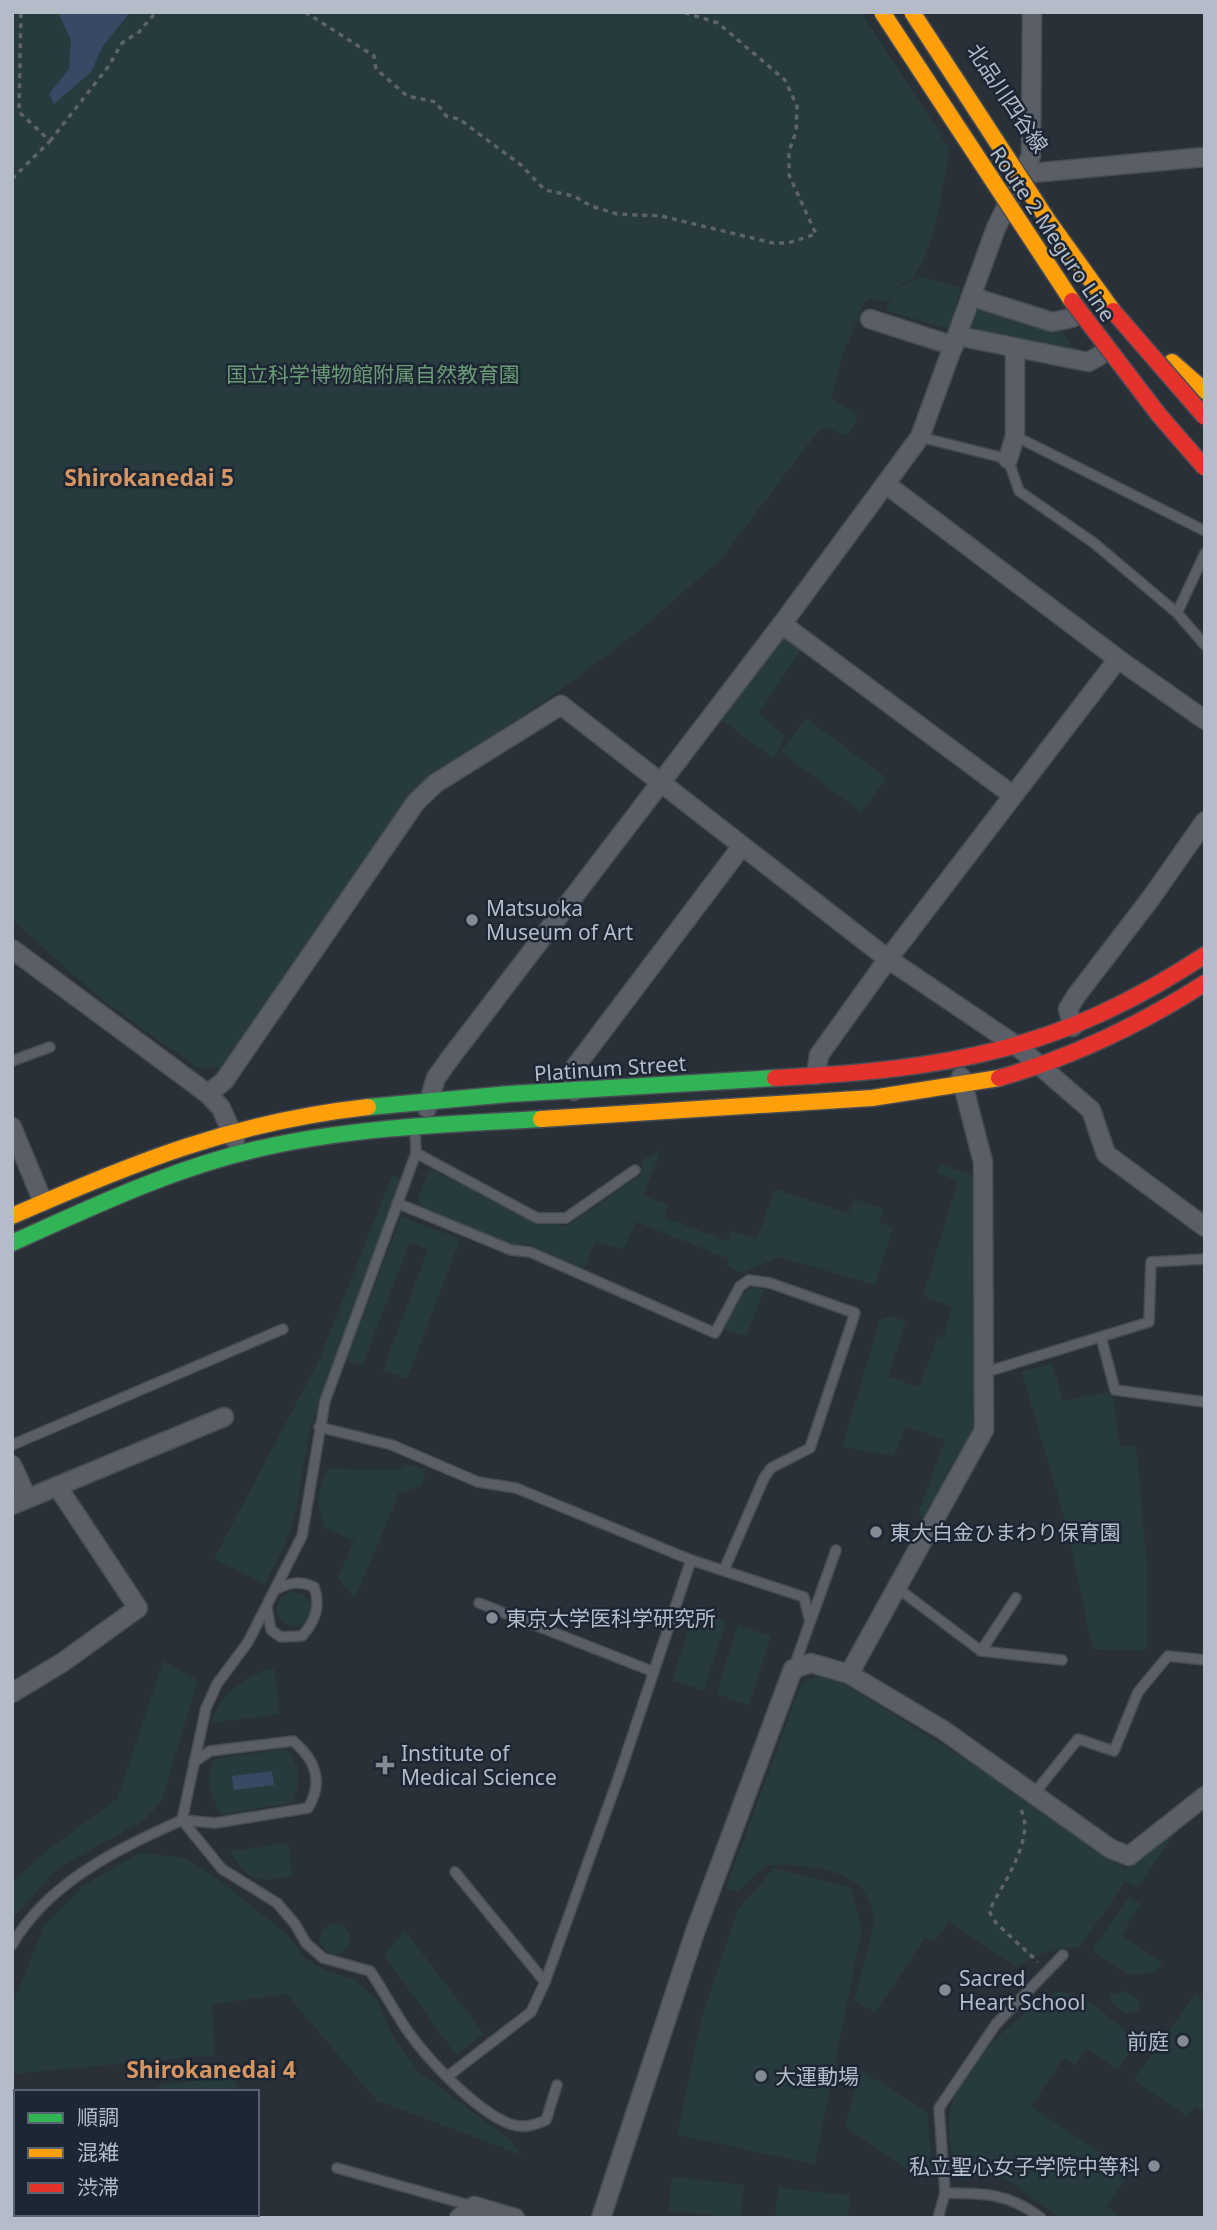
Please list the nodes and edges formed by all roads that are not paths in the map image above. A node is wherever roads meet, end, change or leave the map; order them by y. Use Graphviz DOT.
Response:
graph roads {
  1 [pos="868,12"];
  2 [pos="882,12"];
  3 [pos="912,12"];
  4 [pos="925,12"];
  5 [pos="1032,12"];
  6 [pos="1205,156"];
  7 [pos="1029,169"];
  8 [pos="1000,219"];
  9 [pos="973,297"];
  10 [pos="870,318"];
  11 [pos="1072,318"];
  12 [pos="956,341"];
  13 [pos="1015,348"];
  14 [pos="1099,356"];
  15 [pos="1205,391"];
  16 [pos="1205,417"];
  17 [pos="1015,436"];
  18 [pos="920,437"];
  19 [pos="1008,459"];
  20 [pos="1205,468"];
  21 [pos="1205,480"];
  22 [pos="887,485"];
  23 [pos="1205,531"];
  24 [pos="1205,553"];
  25 [pos="1177,613"];
  26 [pos="782,624"];
  27 [pos="1205,645"];
  28 [pos="1118,659"];
  29 [pos="1205,720"];
  30 [pos="661,783"];
  31 [pos="1012,794"];
  32 [pos="1205,821"];
  33 [pos="742,846"];
  34 [pos="12,949"];
  35 [pos="1205,955"];
  36 [pos="888,958"];
  37 [pos="1205,983"];
  38 [pos="1073,1027"];
  39 [pos="1017,1046"];
  40 [pos="50,1047"];
  41 [pos="12,1061"];
  42 [pos="954,1061"];
  43 [pos="1036,1066"];
  44 [pos="816,1075"];
  45 [pos="964,1086"];
  46 [pos="574,1091"];
  47 [pos="208,1094"];
  48 [pos="427,1103"];
  49 [pos="12,1127"];
  50 [pos="232,1129"];
  51 [pos="422,1129"];
  52 [pos="240,1153"];
  53 [pos="416,1153"];
  54 [pos="635,1170"];
  55 [pos="43,1202"];
  56 [pos="397,1203"];
  57 [pos="12,1216"];
  58 [pos="1205,1227"];
  59 [pos="12,1243"];
  60 [pos="1205,1259"];
  61 [pos="283,1329"];
  62 [pos="1101,1337"];
  63 [pos="986,1372"];
  64 [pos="1205,1402"];
  65 [pos="224,1417"];
  66 [pos="319,1427"];
  67 [pos="12,1445"];
  68 [pos="12,1465"];
  69 [pos="57,1486"];
  70 [pos="20,1502"];
  71 [pos="836,1550"];
  72 [pos="691,1560"];
  73 [pos="724,1570"];
  74 [pos="896,1587"];
  75 [pos="275,1590"];
  76 [pos="1017,1598"];
  77 [pos="479,1603"];
  78 [pos="267,1607"];
  79 [pos="810,1622"];
  80 [pos="981,1651"];
  81 [pos="1062,1660"];
  82 [pos="1205,1660"];
  83 [pos="793,1669"];
  84 [pos="654,1671"];
  85 [pos="849,1674"];
  86 [pos="12,1693"];
  87 [pos="194,1762"];
  88 [pos="1030,1793"];
  89 [pos="1205,1796"];
  90 [pos="182,1820"];
  91 [pos="455,1872"];
  92 [pos="12,1945"];
  93 [pos="1063,1955"];
  94 [pos="545,1982"];
  95 [pos="448,2076"];
  96 [pos="556,2085"];
  97 [pos="337,2168"];
  98 [pos="945,2193"];
  99 [pos="474,2206"];
  100 [pos="459,2218"];
  101 [pos="515,2218"];
  102 [pos="601,2218"];
  103 [pos="938,2218"];
  104 [pos="1041,2218"];
  1 -- 8 [label="main road"];
  2 -- 20 [label="main road, Route 2 Meguro Line, bridge"];
  3 -- 16 [label="main road, Route 2 Meguro Line, bridge"];
  4 -- 7 [label="main road, 北品川四谷線"];
  5 -- 7 [label="street"];
  6 -- 7 [label="street"];
  7 -- 8 [label="street"];
  7 -- 15 [label="main road, 北品川四谷線"];
  8 -- 9 [label="street"];
  8 -- 11 [label="main road"];
  9 -- 11 [label="street"];
  9 -- 12 [label="street"];
  10 -- 12 [label="street"];
  11 -- 14 [label="main road"];
  12 -- 13 [label="street"];
  12 -- 18 [label="street"];
  13 -- 14 [label="street"];
  13 -- 17 [label="street"];
  14 -- 21 [label="main road"];
  17 -- 19 [label="street"];
  17 -- 23 [label="lane"];
  18 -- 19 [label="lane"];
  18 -- 22 [label="street"];
  19 -- 25 [label="lane"];
  22 -- 26 [label="street"];
  22 -- 28 [label="street"];
  24 -- 25 [label="lane"];
  25 -- 27 [label="lane"];
  26 -- 30 [label="street"];
  26 -- 31 [label="street"];
  28 -- 29 [label="street"];
  28 -- 31 [label="street"];
  30 -- 33 [label="street"];
  30 -- 47 [label="street"];
  30 -- 48 [label="street"];
  31 -- 36 [label="street"];
  32 -- 38 [label="street"];
  33 -- 36 [label="street"];
  33 -- 46 [label="street"];
  34 -- 47 [label="street"];
  35 -- 38 [label="main road, Platinum Street"];
  36 -- 39 [label="street"];
  36 -- 44 [label="street"];
  37 -- 43 [label="main road"];
  38 -- 39 [label="main road, Platinum Street"];
  39 -- 42 [label="main road, Platinum Street"];
  39 -- 43 [label="street"];
  40 -- 41 [label="lane"];
  42 -- 44 [label="main road, Platinum Street"];
  42 -- 45 [label="street"];
  43 -- 45 [label="main road"];
  43 -- 58 [label="street"];
  44 -- 46 [label="main road, Platinum Street"];
  45 -- 51 [label="main road"];
  45 -- 63 [label="street"];
  46 -- 48 [label="main road, Platinum Street"];
  47 -- 50 [label="street"];
  48 -- 50 [label="main road, Platinum Street"];
  48 -- 51 [label="street"];
  49 -- 55 [label="street"];
  50 -- 52 [label="street"];
  50 -- 55 [label="main road, Platinum Street"];
  51 -- 52 [label="main road"];
  51 -- 53 [label="lane"];
  52 -- 59 [label="main road"];
  53 -- 54 [label="lane"];
  53 -- 56 [label="lane"];
  55 -- 57 [label="main road, Platinum Street"];
  56 -- 66 [label="lane"];
  56 -- 73 [label="lane"];
  60 -- 62 [label="lane"];
  61 -- 67 [label="lane"];
  62 -- 63 [label="lane"];
  62 -- 64 [label="lane"];
  63 -- 74 [label="street"];
  65 -- 69 [label="street"];
  66 -- 72 [label="lane"];
  66 -- 75 [label="lane"];
  68 -- 70 [label="street"];
  69 -- 70 [label="street"];
  69 -- 86 [label="street"];
  71 -- 79 [label="lane"];
  72 -- 73 [label="lane"];
  72 -- 84 [label="lane"];
  73 -- 79 [label="lane"];
  74 -- 80 [label="lane"];
  74 -- 85 [label="street"];
  75 -- 78 [label="lane"];
  75 -- 78 [label="lane"];
  76 -- 80 [label="lane"];
  77 -- 84 [label="lane"];
  78 -- 87 [label="lane"];
  79 -- 83 [label="lane"];
  80 -- 81 [label="lane"];
  82 -- 88 [label="lane"];
  83 -- 85 [label="street"];
  83 -- 102 [label="street"];
  84 -- 94 [label="lane"];
  85 -- 88 [label="street"];
  87 -- 90 [label="lane"];
  87 -- 90 [label="lane"];
  88 -- 89 [label="street"];
  90 -- 92 [label="lane"];
  90 -- 95 [label="lane"];
  91 -- 94 [label="lane"];
  93 -- 98 [label="lane"];
  94 -- 95 [label="lane"];
  95 -- 96 [label="lane"];
  97 -- 99 [label="lane"];
  98 -- 103 [label="lane"];
  98 -- 104 [label="lane"];
  99 -- 100 [label="street"];
  99 -- 101 [label="street"];
}
